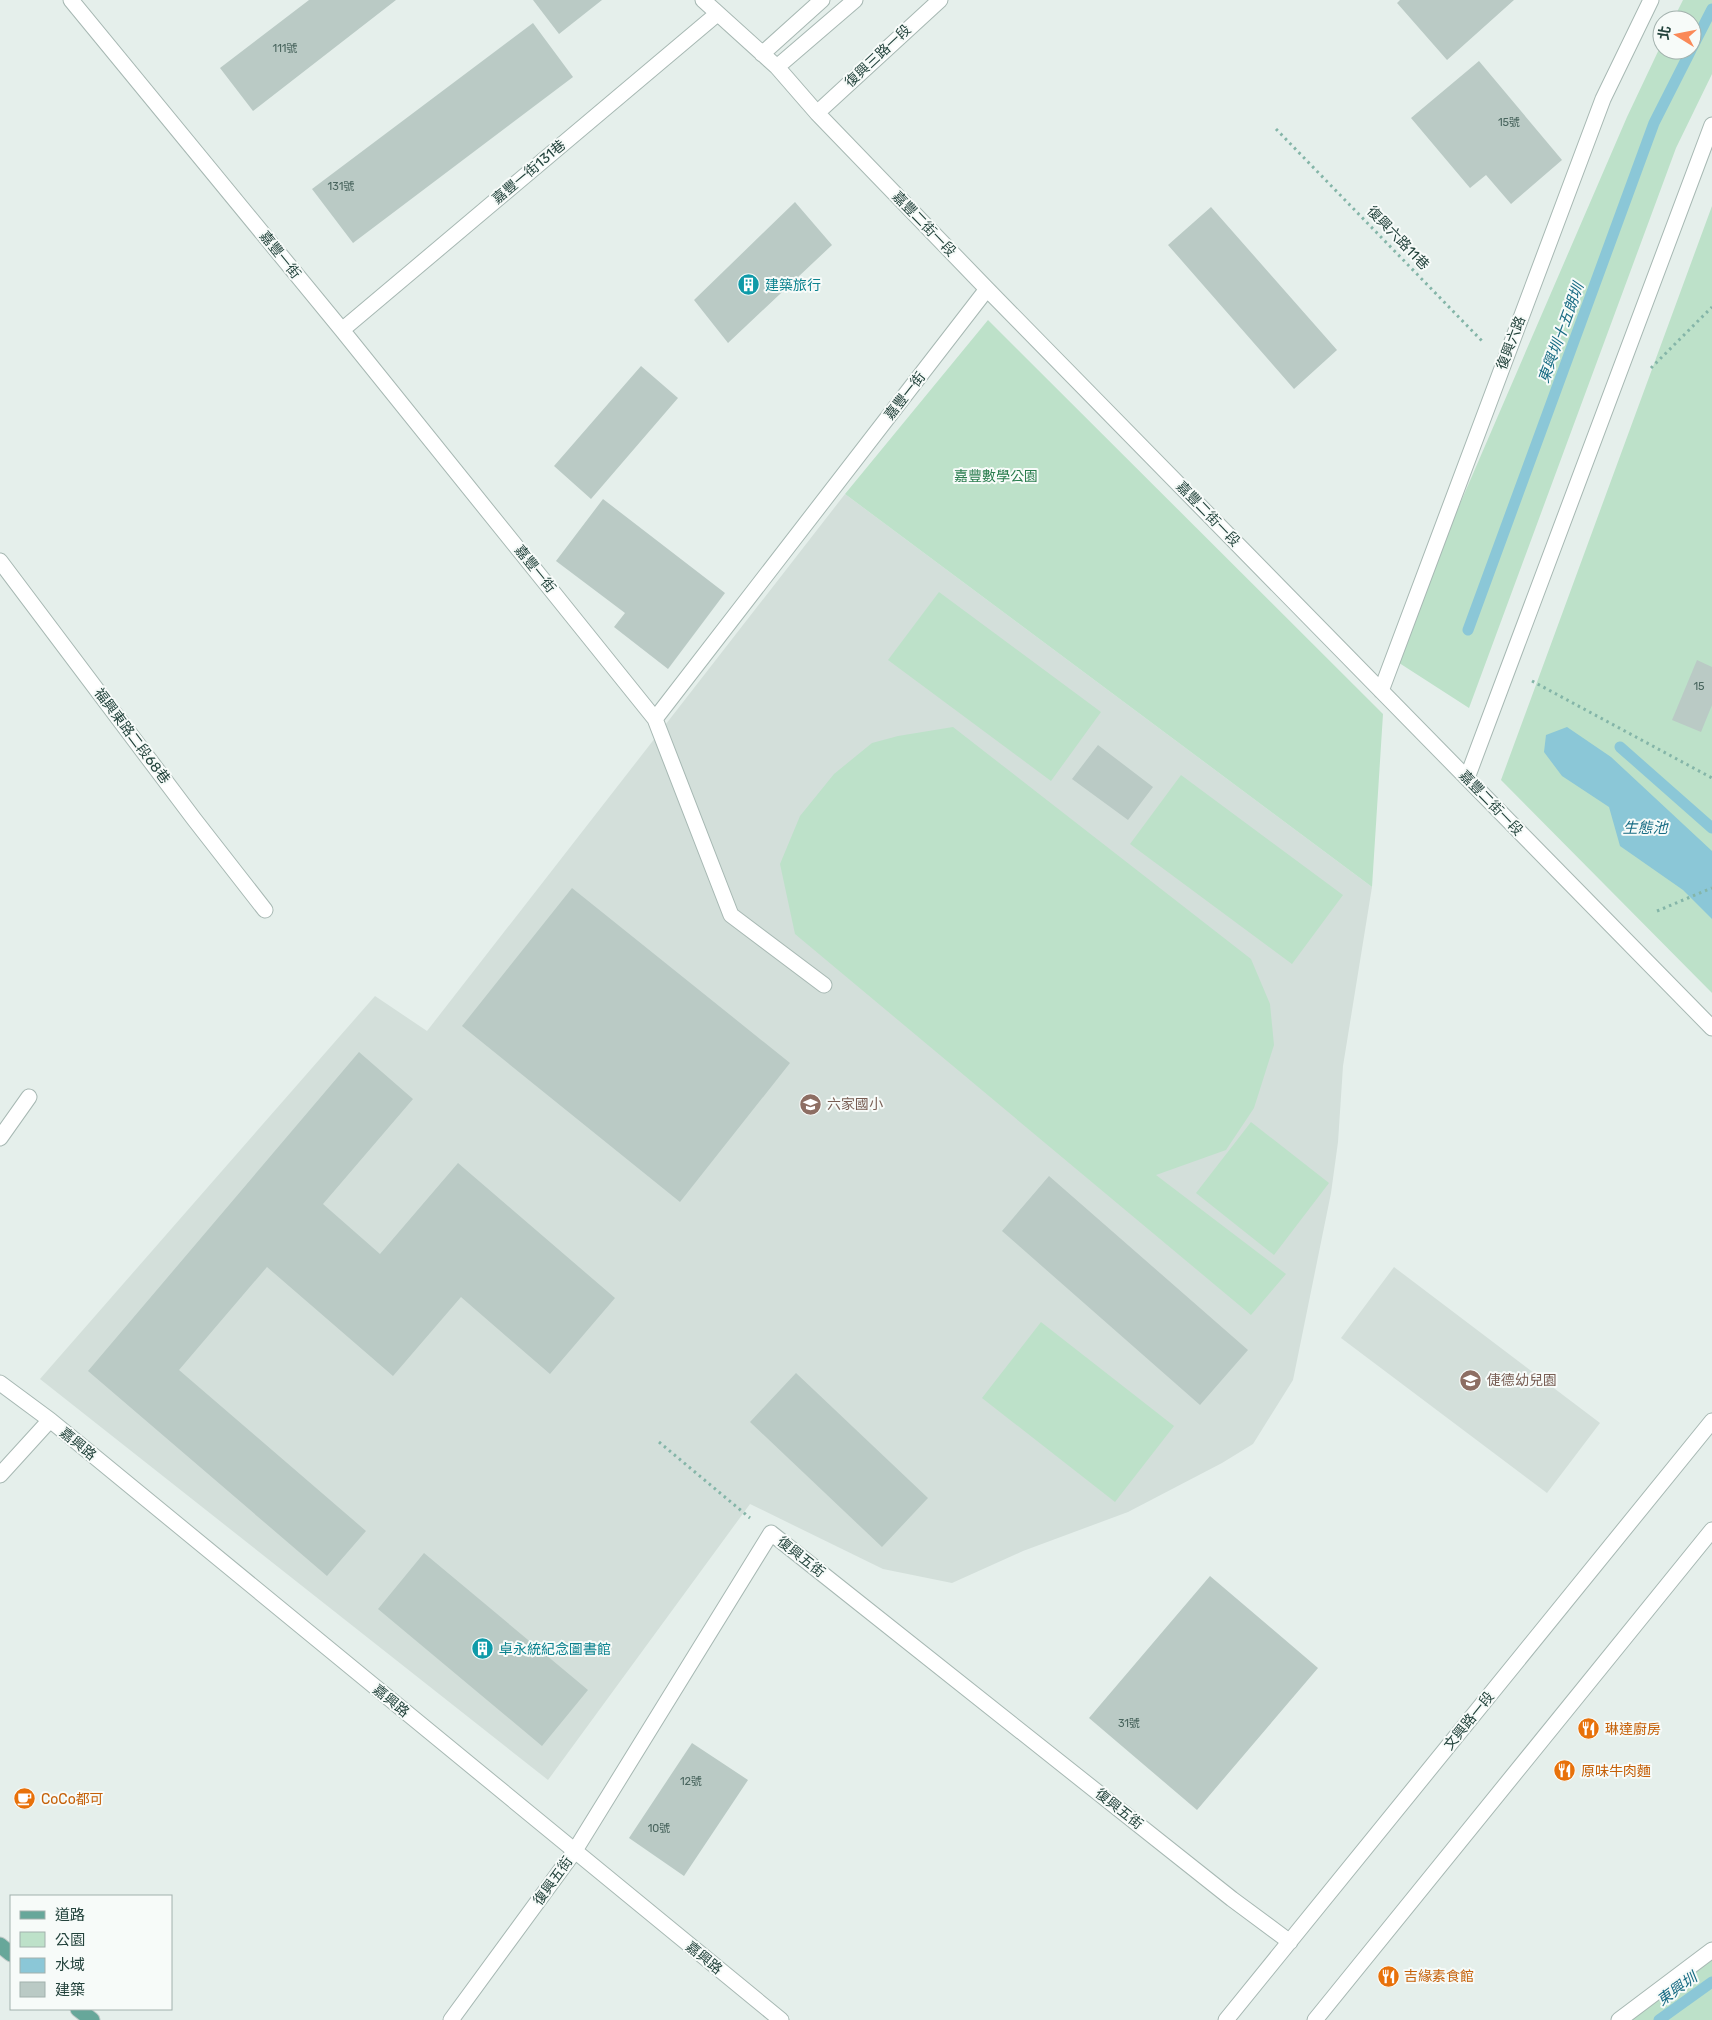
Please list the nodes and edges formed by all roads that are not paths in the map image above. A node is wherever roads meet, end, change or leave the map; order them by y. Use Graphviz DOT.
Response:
graph roads {
  1 [pos="71,0"];
  2 [pos="703,0"];
  3 [pos="822,0"];
  4 [pos="854,0"];
  5 [pos="940,0"];
  6 [pos="1651,0"];
  7 [pos="717,14"];
  8 [pos="762,54"];
  9 [pos="777,67"];
  10 [pos="817,113"];
  11 [pos="1712,125"];
  12 [pos="987,289"];
  13 [pos="342,330"];
  14 [pos="0,561"];
  15 [pos="1381,690"];
  16 [pos="655,718"];
  17 [pos="1467,778"];
  18 [pos="265,910"];
  19 [pos="824,985"];
  20 [pos="1712,1028"];
  21 [pos="29,1098"];
  22 [pos="0,1138"];
  23 [pos="0,1383"];
  24 [pos="50,1420"];
  25 [pos="1712,1420"];
  26 [pos="0,1475"];
  27 [pos="1712,1530"];
  28 [pos="574,1852"];
  29 [pos="1290,1942"];
  30 [pos="0,1945"];
  31 [pos="1712,1950"];
  32 [pos="10,1953"];
  33 [pos="79,2010"];
  34 [pos="92,2020"];
  35 [pos="451,2020"];
  36 [pos="781,2020"];
  37 [pos="1226,2020"];
  38 [pos="1315,2020"];
  39 [pos="1619,2020"];
  1 -- 13 [label="street, 嘉豐一街"];
  2 -- 7 [label="street, 嘉豐二街一段"];
  3 -- 8 [label="street"];
  4 -- 9 [label="street"];
  5 -- 10 [label="street, 復興三路一段"];
  6 -- 15 [label="street, 復興六路"];
  7 -- 8 [label="street, 嘉豐二街一段"];
  7 -- 13 [label="street, 嘉豐一街131巷"];
  8 -- 9 [label="street, 嘉豐二街一段"];
  9 -- 10 [label="street, 嘉豐二街一段"];
  10 -- 12 [label="street, 嘉豐二街一段"];
  11 -- 17 [label="street"];
  12 -- 15 [label="street, 嘉豐二街一段"];
  12 -- 16 [label="street, 嘉豐一街"];
  13 -- 16 [label="street, 嘉豐一街"];
  14 -- 18 [label="street, 福興東路二段68巷"];
  15 -- 17 [label="street, 嘉豐二街一段"];
  16 -- 19 [label="street"];
  17 -- 20 [label="street, 嘉豐二街一段"];
  21 -- 22 [label="street"];
  23 -- 24 [label="street, 嘉興路"];
  24 -- 26 [label="street"];
  24 -- 28 [label="street, 嘉興路"];
  25 -- 29 [label="street, 文興路一段"];
  27 -- 38 [label="street"];
  28 -- 29 [label="street, 復興五街"];
  28 -- 35 [label="street, 復興五街"];
  28 -- 36 [label="street, 嘉興路"];
  29 -- 37 [label="street, 文興路一段"];
  30 -- 32 [label="main road"];
  31 -- 39 [label="street"];
  33 -- 34 [label="main road"];
}
